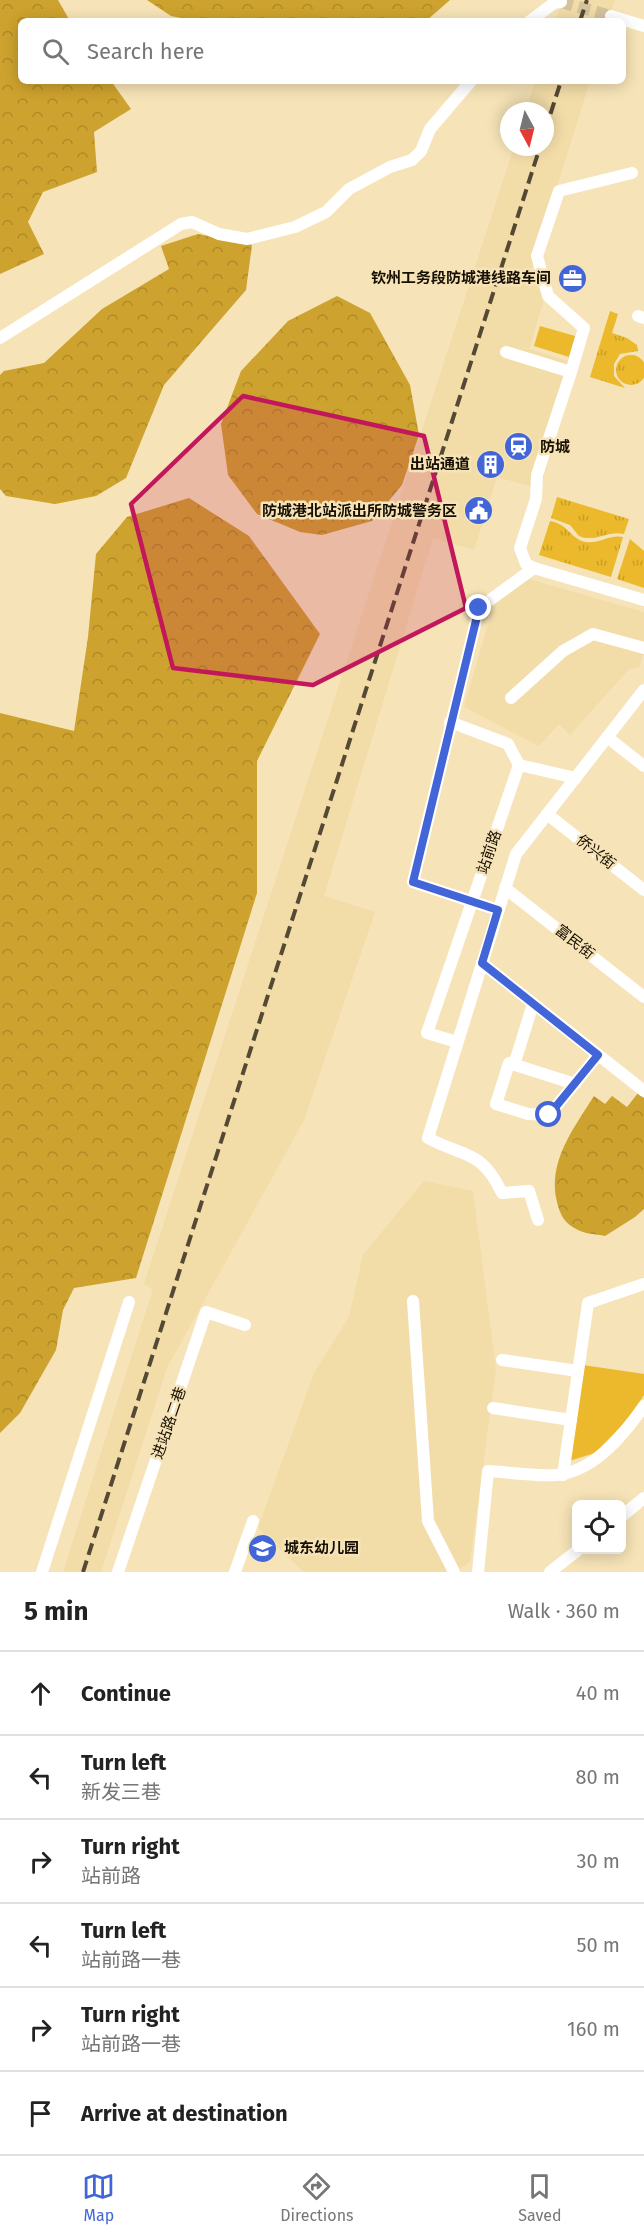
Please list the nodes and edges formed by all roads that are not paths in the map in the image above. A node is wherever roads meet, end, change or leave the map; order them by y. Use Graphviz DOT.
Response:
graph roads {
  1 [pos="561,2"];
  2 [pos="611,16"];
  3 [pos="534,18"];
  4 [pos="618,18"];
  5 [pos="626,21"];
  6 [pos="644,26"];
  7 [pos="468,84"];
  8 [pos="632,173"];
  9 [pos="0,338"];
  10 [pos="506,352"];
  11 [pos="571,372"];
  12 [pos="534,568"];
  13 [pos="644,600"];
  14 [pos="644,648"];
  15 [pos="644,690"];
  16 [pos="511,698"];
  17 [pos="450,722"];
  18 [pos="607,737"];
  19 [pos="519,765"];
  20 [pos="644,766"];
  21 [pos="576,778"];
  22 [pos="547,814"];
  23 [pos="506,888"];
  24 [pos="644,890"];
  25 [pos="472,902"];
  26 [pos="498,910"];
  27 [pos="482,963"];
  28 [pos="644,997"];
  29 [pos="534,1004"];
  30 [pos="458,1042"];
  31 [pos="598,1055"];
  32 [pos="514,1065"];
  33 [pos="575,1084"];
  34 [pos="644,1091"];
  35 [pos="538,1220"];
  36 [pos="644,1284"];
  37 [pos="413,1301"];
  38 [pos="129,1302"];
  39 [pos="245,1325"];
  40 [pos="502,1360"];
  41 [pos="578,1371"];
  42 [pos="644,1406"];
  43 [pos="494,1408"];
  44 [pos="571,1420"];
  45 [pos="563,1475"];
  46 [pos="644,1498"];
  47 [pos="626,1512"];
  48 [pos="253,1521"];
  49 [pos="573,1554"];
  50 [pos="42,1572"];
  51 [pos="118,1572"];
  52 [pos="235,1572"];
  53 [pos="454,1572"];
  54 [pos="478,1572"];
  55 [pos="550,1572"];
  1 -- 3 [label="street"];
  2 -- 4 [label="street"];
  5 -- 6 [label="street"];
  7 -- 9 [label="street"];
  8 -- 11 [label="street"];
  10 -- 11 [label="street"];
  11 -- 12 [label="street"];
  12 -- 13 [label="street"];
  12 -- 17 [label="street"];
  14 -- 16 [label="street"];
  15 -- 18 [label="street, 站前路"];
  17 -- 19 [label="street"];
  17 -- 25 [label="street"];
  18 -- 20 [label="street"];
  18 -- 21 [label="street, 站前路"];
  19 -- 21 [label="street"];
  19 -- 25 [label="street, 站前路"];
  21 -- 22 [label="street, 站前路"];
  22 -- 23 [label="street, 站前路"];
  22 -- 24 [label="street, 侨兴街"];
  23 -- 26 [label="street, 站前路"];
  23 -- 28 [label="street, 富民街"];
  25 -- 26 [label="street"];
  25 -- 30 [label="street, 站前路"];
  26 -- 27 [label="street, 站前路"];
  27 -- 29 [label="street"];
  27 -- 30 [label="street, 站前路"];
  29 -- 31 [label="street"];
  29 -- 32 [label="street"];
  30 -- 35 [label="street, 站前路"];
  31 -- 33 [label="street"];
  31 -- 34 [label="street"];
  32 -- 33 [label="street"];
  32 -- 33 [label="street"];
  36 -- 41 [label="street"];
  37 -- 53 [label="street"];
  38 -- 50 [label="street"];
  39 -- 51 [label="street, 进站路二巷"];
  40 -- 41 [label="street"];
  41 -- 44 [label="street"];
  42 -- 45 [label="street"];
  43 -- 44 [label="street"];
  44 -- 45 [label="street"];
  45 -- 54 [label="street"];
  46 -- 47 [label="street"];
  48 -- 52 [label="street"];
  49 -- 55 [label="street"];
}
